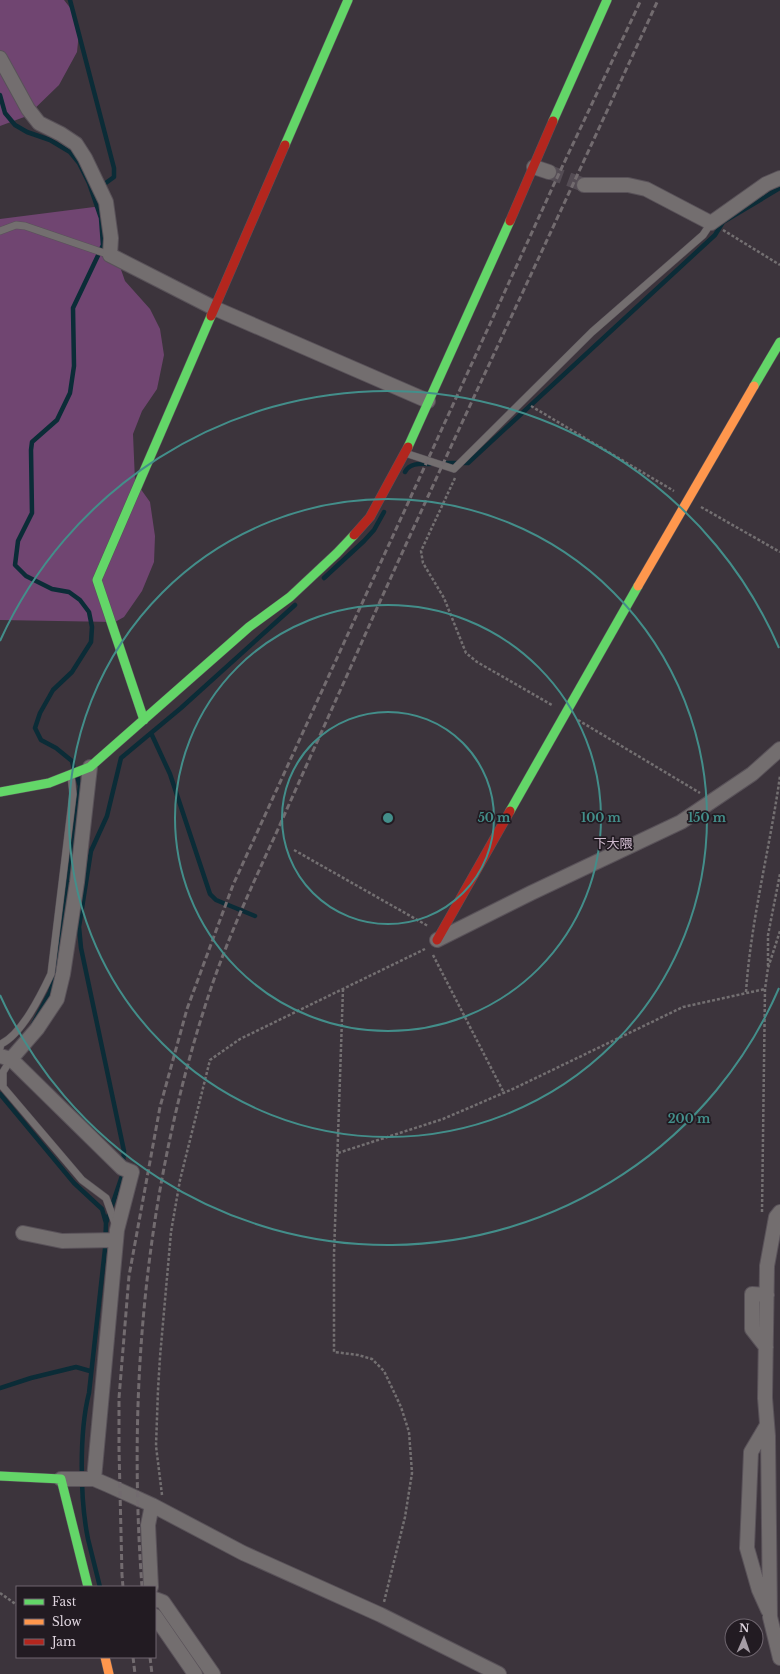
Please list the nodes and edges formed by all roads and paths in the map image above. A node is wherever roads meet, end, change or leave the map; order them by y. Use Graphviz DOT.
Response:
graph roads {
  1 [pos="348,0"];
  2 [pos="607,0"];
  3 [pos="0,58"];
  4 [pos="534,167"];
  5 [pos="549,172"];
  6 [pos="780,178"];
  7 [pos="584,185"];
  8 [pos="711,223"];
  9 [pos="0,231"];
  10 [pos="110,255"];
  11 [pos="780,265"];
  12 [pos="214,308"];
  13 [pos="780,342"];
  14 [pos="428,401"];
  15 [pos="523,402"];
  16 [pos="405,453"];
  17 [pos="454,469"];
  18 [pos="689,500"];
  19 [pos="780,552"];
  20 [pos="565,712"];
  21 [pos="144,720"];
  22 [pos="780,749"];
  23 [pos="90,767"];
  24 [pos="72,774"];
  25 [pos="780,776"];
  26 [pos="0,792"];
  27 [pos="714,801"];
  28 [pos="294,850"];
  29 [pos="780,874"];
  30 [pos="65,917"];
  31 [pos="780,931"];
  32 [pos="435,940"];
  33 [pos="768,968"];
  34 [pos="343,989"];
  35 [pos="765,989"];
  36 [pos="746,992"];
  37 [pos="0,1048"];
  38 [pos="6,1058"];
  39 [pos="504,1093"];
  40 [pos="338,1153"];
  41 [pos="780,1212"];
  42 [pos="762,1218"];
  43 [pos="23,1234"];
  44 [pos="117,1235"];
  45 [pos="767,1426"];
  46 [pos="0,1476"];
  47 [pos="79,1479"];
  48 [pos="152,1505"];
  49 [pos="166,1513"];
  50 [pos="88,1586"];
  51 [pos="151,1586"];
  52 [pos="0,1593"];
  53 [pos="156,1600"];
  54 [pos="16,1604"];
  55 [pos="770,1614"];
  56 [pos="381,1615"];
  57 [pos="156,1617"];
  58 [pos="105,1658"];
  59 [pos="780,1658"];
  60 [pos="109,1674"];
  61 [pos="195,1674"];
  62 [pos="213,1674"];
  63 [pos="500,1674"];
  1 -- 12 [label="street"];
  2 -- 4 [label="street"];
  3 -- 10 [label="street"];
  4 -- 5 [label="street"];
  4 -- 14 [label="street"];
  6 -- 8 [label="street"];
  7 -- 8 [label="street"];
  8 -- 11 [label="path"];
  8 -- 15 [label="lane"];
  9 -- 10 [label="lane"];
  10 -- 12 [label="street"];
  12 -- 14 [label="street"];
  12 -- 21 [label="street"];
  13 -- 18 [label="street"];
  14 -- 16 [label="street"];
  15 -- 17 [label="lane"];
  15 -- 18 [label="path"];
  16 -- 17 [label="lane"];
  16 -- 21 [label="street"];
  17 -- 20 [label="path"];
  18 -- 19 [label="path"];
  18 -- 20 [label="street"];
  20 -- 27 [label="path"];
  20 -- 32 [label="street"];
  21 -- 23 [label="street"];
  22 -- 27 [label="street"];
  23 -- 24 [label="street"];
  23 -- 30 [label="street"];
  24 -- 26 [label="street"];
  24 -- 30 [label="lane"];
  25 -- 36 [label="path"];
  27 -- 32 [label="street"];
  28 -- 32 [label="path"];
  29 -- 33 [label="path"];
  30 -- 37 [label="lane"];
  30 -- 38 [label="street"];
  31 -- 33 [label="path"];
  32 -- 34 [label="path"];
  32 -- 39 [label="path"];
  33 -- 35 [label="path"];
  34 -- 40 [label="path"];
  34 -- 49 [label="path"];
  35 -- 36 [label="path"];
  35 -- 42 [label="path"];
  36 -- 39 [label="path"];
  38 -- 44 [label="lane"];
  38 -- 44 [label="street"];
  39 -- 40 [label="path"];
  40 -- 56 [label="path"];
  41 -- 45 [label="street"];
  43 -- 44 [label="street"];
  44 -- 47 [label="street"];
  45 -- 55 [label="street"];
  45 -- 55 [label="street"];
  46 -- 47 [label="street"];
  47 -- 48 [label="street"];
  47 -- 50 [label="street"];
  48 -- 49 [label="street"];
  48 -- 51 [label="street"];
  49 -- 56 [label="street"];
  52 -- 54 [label="path"];
  53 -- 62 [label="street"];
  55 -- 59 [label="street"];
  56 -- 63 [label="street"];
  57 -- 61 [label="street"];
  58 -- 60 [label="street"];
}
